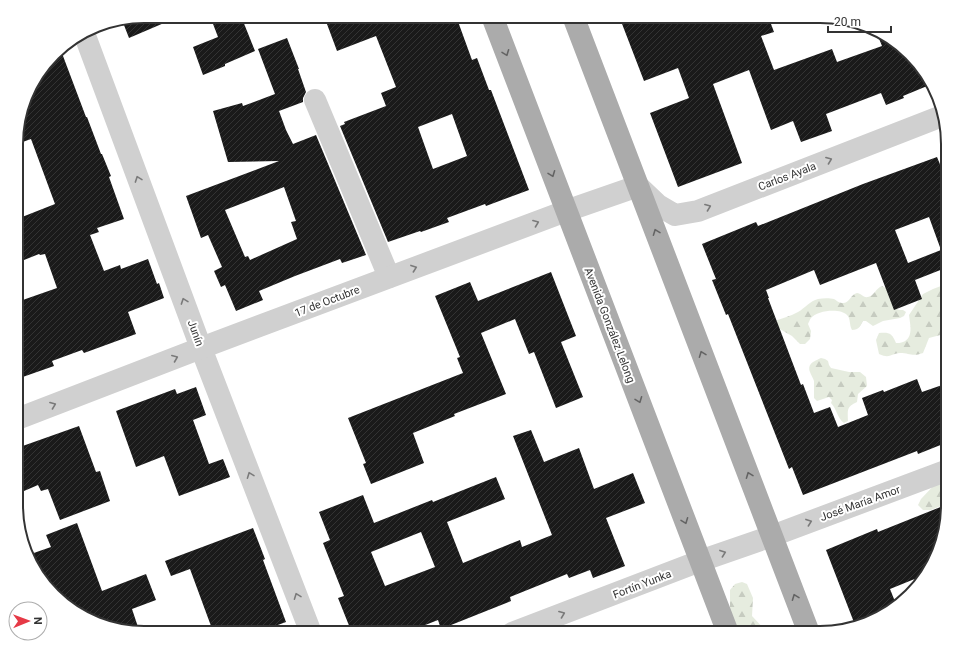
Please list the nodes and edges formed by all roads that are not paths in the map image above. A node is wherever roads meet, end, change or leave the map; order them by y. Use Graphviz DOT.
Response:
graph roads {
  1 [pos="495,23"];
  2 [pos="576,23"];
  3 [pos="86,37"];
  4 [pos="315,100"];
  5 [pos="938,118"];
  6 [pos="638,186"];
  7 [pos="566,211"];
  8 [pos="389,277"];
  9 [pos="201,348"];
  10 [pos="23,417"];
  11 [pos="941,473"];
  12 [pos="772,536"];
  13 [pos="700,561"];
  14 [pos="307,626"];
  15 [pos="530,626"];
  16 [pos="725,626"];
  17 [pos="806,626"];
  1 -- 7 [label="main road, Avenida González Lelong, one-way"];
  2 -- 6 [label="main road"];
  9 -- 3 [label="street, Junín, one-way"];
  4 -- 8 [label="street"];
  6 -- 5 [label="street, Carlos Ayala, one-way"];
  6 -- 7 [label="street, 17 de Octubre"];
  12 -- 6 [label="main road, one-way"];
  8 -- 7 [label="street, 17 de Octubre, one-way"];
  7 -- 13 [label="main road, Avenida González Lelong, one-way"];
  8 -- 9 [label="street, 17 de Octubre"];
  10 -- 9 [label="street, 17 de Octubre, one-way"];
  14 -- 9 [label="street, Junín, one-way"];
  12 -- 11 [label="street, José María Amor, one-way"];
  13 -- 12 [label="street, Fortín Yunka, one-way"];
  17 -- 12 [label="main road, one-way"];
  15 -- 13 [label="street, Fortín Yunka, one-way"];
  13 -- 16 [label="main road, Avenida González Lelong"];
}
